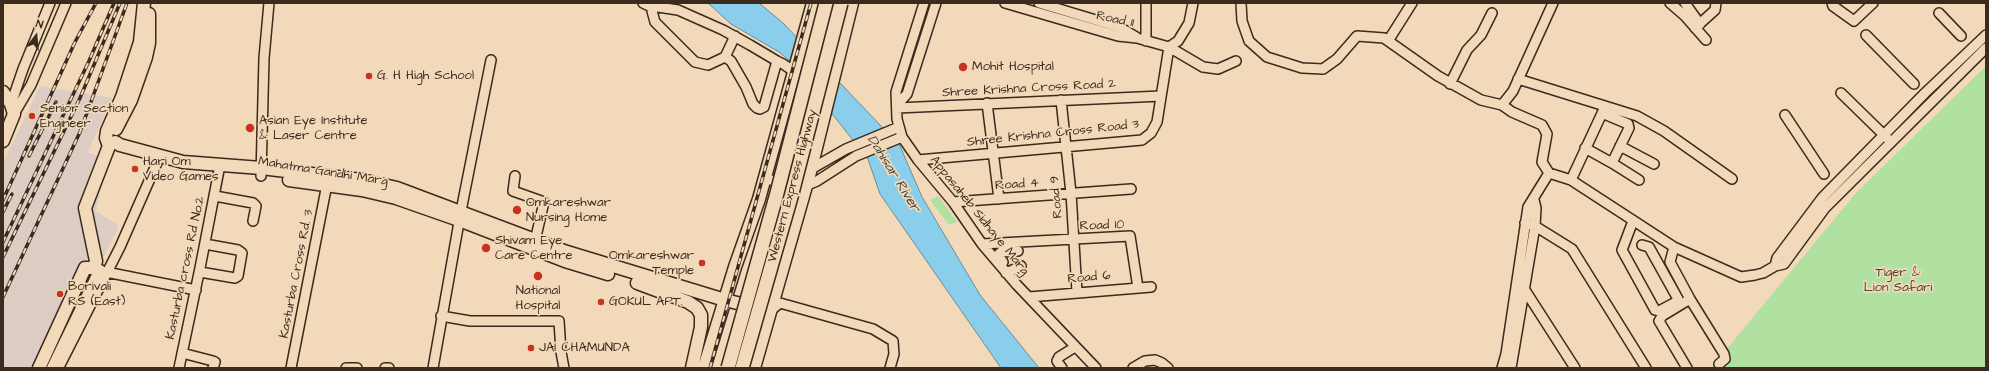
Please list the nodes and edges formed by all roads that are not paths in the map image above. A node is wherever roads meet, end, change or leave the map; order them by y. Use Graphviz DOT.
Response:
graph roads {
  1 [pos="50,3"];
  2 [pos="66,3"];
  3 [pos="144,3"];
  4 [pos="152,3"];
  5 [pos="269,3"];
  6 [pos="643,3"];
  7 [pos="813,3"];
  8 [pos="826,3"];
  9 [pos="841,3"];
  10 [pos="852,3"];
  11 [pos="924,3"];
  12 [pos="936,3"];
  13 [pos="1005,3"];
  14 [pos="1039,3"];
  15 [pos="1146,3"];
  16 [pos="1193,3"];
  17 [pos="1241,3"];
  18 [pos="1412,3"];
  19 [pos="1553,3"];
  20 [pos="1670,3"];
  21 [pos="1685,3"];
  22 [pos="1716,3"];
  23 [pos="1832,3"];
  24 [pos="1872,3"];
  25 [pos="653,8"];
  26 [pos="1492,13"];
  27 [pos="1939,13"];
  28 [pos="1697,26"];
  29 [pos="1866,34"];
  30 [pos="1986,35"];
  31 [pos="735,36"];
  32 [pos="1962,36"];
  33 [pos="1137,38"];
  34 [pos="1388,40"];
  35 [pos="1706,40"];
  36 [pos="1146,41"];
  37 [pos="144,42"];
  38 [pos="1169,47"];
  39 [pos="1986,48"];
  40 [pos="30,50"];
  41 [pos="44,55"];
  42 [pos="725,57"];
  43 [pos="491,60"];
  44 [pos="777,61"];
  45 [pos="1236,61"];
  46 [pos="794,74"];
  47 [pos="1518,79"];
  48 [pos="1450,84"];
  49 [pos="1914,84"];
  50 [pos="3,92"];
  51 [pos="1841,93"];
  52 [pos="1161,96"];
  53 [pos="1061,100"];
  54 [pos="987,104"];
  55 [pos="1502,105"];
  56 [pos="898,106"];
  57 [pos="1604,110"];
  58 [pos="7,114"];
  59 [pos="1785,115"];
  60 [pos="822,124"];
  61 [pos="899,127"];
  62 [pos="1883,135"];
  63 [pos="898,138"];
  64 [pos="3,141"];
  65 [pos="1890,142"];
  66 [pos="112,144"];
  67 [pos="1620,146"];
  68 [pos="1065,147"];
  69 [pos="1586,148"];
  70 [pos="993,154"];
  71 [pos="159,160"];
  72 [pos="918,160"];
  73 [pos="771,161"];
  74 [pos="1612,163"];
  75 [pos="1654,164"];
  76 [pos="220,169"];
  77 [pos="811,169"];
  78 [pos="261,172"];
  79 [pos="1549,173"];
  80 [pos="1824,174"];
  81 [pos="515,176"];
  82 [pos="765,179"];
  83 [pos="1732,179"];
  84 [pos="1571,180"];
  85 [pos="1639,180"];
  86 [pos="328,181"];
  87 [pos="806,186"];
  88 [pos="1131,189"];
  89 [pos="1071,193"];
  90 [pos="215,196"];
  91 [pos="999,199"];
  92 [pos="1534,200"];
  93 [pos="953,202"];
  94 [pos="460,215"];
  95 [pos="253,221"];
  96 [pos="1632,221"];
  97 [pos="1525,223"];
  98 [pos="1535,226"];
  99 [pos="1072,240"];
  100 [pos="535,241"];
  101 [pos="205,244"];
  102 [pos="982,244"];
  103 [pos="1642,246"];
  104 [pos="1674,247"];
  105 [pos="1011,248"];
  106 [pos="1652,253"];
  107 [pos="1670,262"];
  108 [pos="1021,266"];
  109 [pos="1775,266"];
  110 [pos="1635,269"];
  111 [pos="100,270"];
  112 [pos="200,272"];
  113 [pos="1009,272"];
  114 [pos="1520,286"];
  115 [pos="1150,287"];
  116 [pos="1643,287"];
  117 [pos="1138,288"];
  118 [pos="196,290"];
  119 [pos="1076,292"];
  120 [pos="1029,297"];
  121 [pos="1690,299"];
  122 [pos="725,300"];
  123 [pos="770,311"];
  124 [pos="441,316"];
  125 [pos="1704,322"];
  126 [pos="1711,339"];
  127 [pos="1075,347"];
  128 [pos="182,353"];
  129 [pos="700,363"];
  130 [pos="1719,364"];
  131 [pos="39,368"];
  132 [pos="53,368"];
  133 [pos="59,368"];
  134 [pos="179,368"];
  135 [pos="213,368"];
  136 [pos="292,368"];
  137 [pos="346,368"];
  138 [pos="357,368"];
  139 [pos="385,368"];
  140 [pos="389,368"];
  141 [pos="434,368"];
  142 [pos="564,368"];
  143 [pos="728,368"];
  144 [pos="742,368"];
  145 [pos="754,368"];
  146 [pos="890,368"];
  147 [pos="1062,368"];
  148 [pos="1096,368"];
  149 [pos="1134,368"];
  150 [pos="1168,368"];
  151 [pos="1502,368"];
  152 [pos="1511,368"];
  153 [pos="1575,368"];
  154 [pos="1646,368"];
  155 [pos="1687,368"];
  1 -- 40 [label="street"];
  2 -- 41 [label="street"];
  3 -- 37 [label="main road"];
  4 -- 37 [label="main road"];
  5 -- 78 [label="street"];
  6 -- 25 [label="street"];
  7 -- 46 [label="main road"];
  8 -- 143 [label="highway, Western Express Highway, bridge"];
  9 -- 144 [label="highway, Western Express Highway, bridge"];
  10 -- 60 [label="main road"];
  11 -- 56 [label="street, Appasaheb Sidhaye Marg"];
  12 -- 56 [label="street"];
  13 -- 33 [label="street, Road 11"];
  14 -- 33 [label="street"];
  15 -- 36 [label="street"];
  16 -- 38 [label="street"];
  17 -- 34 [label="street"];
  18 -- 34 [label="street"];
  19 -- 47 [label="street"];
  20 -- 28 [label="street"];
  21 -- 28 [label="street"];
  22 -- 28 [label="street"];
  23 -- 24 [label="street"];
  25 -- 31 [label="street"];
  25 -- 42 [label="street"];
  26 -- 48 [label="street"];
  27 -- 32 [label="street"];
  28 -- 35 [label="street"];
  29 -- 49 [label="street"];
  30 -- 62 [label="street"];
  31 -- 42 [label="street"];
  31 -- 44 [label="street"];
  33 -- 36 [label="street, Road 11"];
  34 -- 48 [label="street"];
  36 -- 38 [label="street, Road 11"];
  37 -- 66 [label="main road"];
  38 -- 45 [label="street, Road 11"];
  38 -- 52 [label="street, Shree Krishna Cross Road 3"];
  39 -- 65 [label="street"];
  40 -- 41 [label="street"];
  40 -- 58 [label="street"];
  41 -- 58 [label="street"];
  42 -- 44 [label="street"];
  43 -- 94 [label="street"];
  44 -- 46 [label="street"];
  46 -- 60 [label="main road"];
  46 -- 73 [label="main road"];
  47 -- 55 [label="street"];
  47 -- 57 [label="street"];
  48 -- 55 [label="street"];
  50 -- 58 [label="main road"];
  51 -- 62 [label="street"];
  52 -- 53 [label="street, Shree Krishna Cross Road 2"];
  52 -- 68 [label="street, Shree Krishna Cross Road 3"];
  53 -- 54 [label="street, Shree Krishna Cross Road 2"];
  53 -- 68 [label="street, Road 9"];
  54 -- 56 [label="street, Shree Krishna Cross Road 2"];
  54 -- 70 [label="street"];
  55 -- 79 [label="street"];
  56 -- 61 [label="street, Appasaheb Sidhaye Marg"];
  57 -- 67 [label="street"];
  57 -- 69 [label="street"];
  57 -- 83 [label="street"];
  58 -- 64 [label="main road"];
  59 -- 80 [label="street"];
  60 -- 77 [label="main road"];
  61 -- 63 [label="street, Appasaheb Sidhaye Marg"];
  61 -- 77 [label="street"];
  62 -- 65 [label="street"];
  62 -- 109 [label="street"];
  63 -- 72 [label="street, Appasaheb Sidhaye Marg"];
  63 -- 87 [label="street"];
  65 -- 109 [label="street"];
  66 -- 71 [label="main road"];
  66 -- 111 [label="main road"];
  67 -- 74 [label="street"];
  67 -- 75 [label="street"];
  68 -- 70 [label="street, Shree Krishna Cross Road 3"];
  68 -- 89 [label="street, Road 9"];
  69 -- 74 [label="street"];
  69 -- 84 [label="street"];
  70 -- 72 [label="street, Shree Krishna Cross Road 3"];
  70 -- 91 [label="street"];
  71 -- 76 [label="main road"];
  71 -- 111 [label="street"];
  72 -- 93 [label="street, Appasaheb Sidhaye Marg"];
  73 -- 77 [label="street"];
  73 -- 82 [label="main road"];
  74 -- 85 [label="street"];
  76 -- 78 [label="main road"];
  76 -- 90 [label="street, Kasturba cross Rd No.2"];
  77 -- 87 [label="main road"];
  78 -- 86 [label="main road"];
  79 -- 84 [label="street"];
  79 -- 92 [label="street"];
  81 -- 100 [label="street"];
  82 -- 87 [label="street"];
  82 -- 122 [label="main road"];
  84 -- 96 [label="street"];
  86 -- 94 [label="main road"];
  86 -- 136 [label="street, Kasturba Cross Rd. 3"];
  87 -- 123 [label="main road"];
  88 -- 89 [label="street, Road 4"];
  89 -- 91 [label="street, Road 4"];
  89 -- 99 [label="street, Road 9"];
  90 -- 95 [label="street"];
  90 -- 101 [label="street, Kasturba cross Rd No.2"];
  91 -- 93 [label="street, Road 4"];
  92 -- 97 [label="street"];
  92 -- 98 [label="street"];
  93 -- 102 [label="street, Appasaheb Sidhaye Marg"];
  94 -- 100 [label="main road"];
  94 -- 124 [label="street"];
  94 -- 129 [label="main road"];
  96 -- 104 [label="street"];
  96 -- 116 [label="street"];
  97 -- 98 [label="street"];
  97 -- 114 [label="street"];
  98 -- 114 [label="street"];
  98 -- 154 [label="street"];
  99 -- 105 [label="street"];
  99 -- 117 [label="street, Road 10"];
  99 -- 119 [label="street, Road 9"];
  100 -- 122 [label="main road"];
  101 -- 112 [label="street, Kasturba cross Rd No.2"];
  101 -- 112 [label="street"];
  102 -- 105 [label="street"];
  102 -- 113 [label="street, Appasaheb Sidhaye Marg"];
  103 -- 106 [label="street"];
  104 -- 107 [label="street"];
  104 -- 109 [label="street"];
  105 -- 113 [label="street"];
  106 -- 107 [label="street"];
  106 -- 116 [label="street"];
  107 -- 121 [label="street"];
  108 -- 113 [label="street"];
  110 -- 116 [label="street"];
  111 -- 118 [label="street"];
  111 -- 131 [label="main road"];
  111 -- 132 [label="main road"];
  111 -- 133 [label="street"];
  112 -- 118 [label="street, Kasturba cross Rd No.2"];
  113 -- 120 [label="street, Appasaheb Sidhaye Marg"];
  114 -- 151 [label="street"];
  114 -- 152 [label="street"];
  114 -- 153 [label="street"];
  115 -- 117 [label="street, Road 6"];
  117 -- 119 [label="street, Road 6"];
  118 -- 128 [label="street, Kasturba cross Rd No.2"];
  119 -- 120 [label="street, Road 6"];
  120 -- 127 [label="street, Appasaheb Sidhaye Marg"];
  121 -- 125 [label="street"];
  121 -- 155 [label="street"];
  122 -- 123 [label="main road"];
  122 -- 129 [label="main road"];
  123 -- 145 [label="main road"];
  123 -- 146 [label="street"];
  124 -- 141 [label="street"];
  124 -- 142 [label="street"];
  125 -- 126 [label="street"];
  125 -- 130 [label="street"];
  127 -- 147 [label="street"];
  127 -- 148 [label="street, Appasaheb Sidhaye Marg"];
  128 -- 134 [label="street, Kasturba cross Rd No.2"];
  128 -- 135 [label="street"];
  137 -- 138 [label="street"];
  139 -- 140 [label="street"];
  149 -- 150 [label="street"];
}
